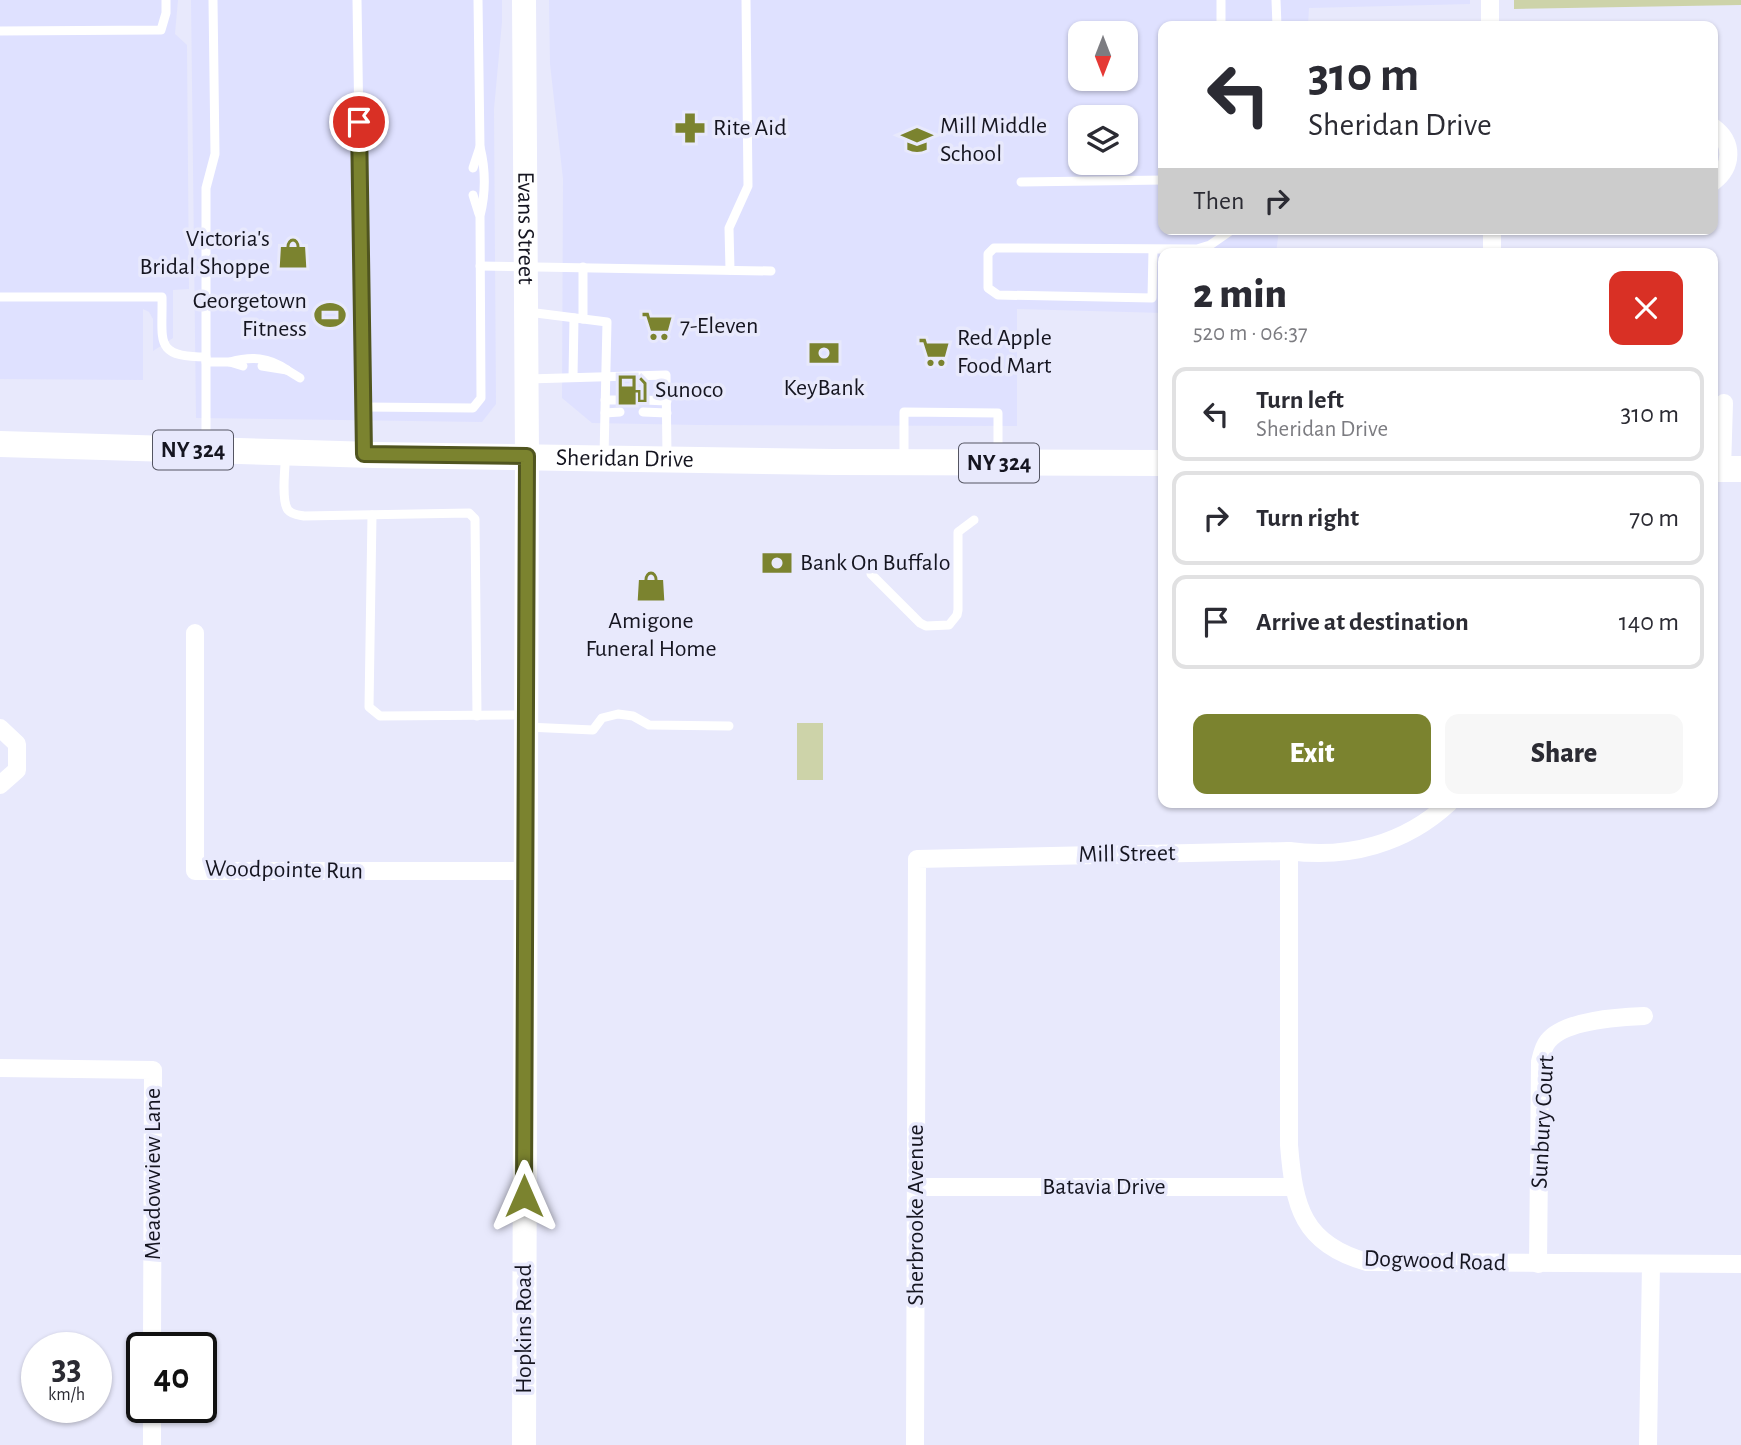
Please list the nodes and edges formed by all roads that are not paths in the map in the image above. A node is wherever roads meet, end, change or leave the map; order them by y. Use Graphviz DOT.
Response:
graph roads {
  1 [pos="166,0"];
  2 [pos="213,0"];
  3 [pos="357,0"];
  4 [pos="478,0"];
  5 [pos="524,0"];
  6 [pos="746,0"];
  7 [pos="1221,0"];
  8 [pos="1276,0"];
  9 [pos="1490,0"];
  10 [pos="1221,21"];
  11 [pos="1277,21"];
  12 [pos="1490,21"];
  13 [pos="0,31"];
  14 [pos="1718,132"];
  15 [pos="480,147"];
  16 [pos="472,168"];
  17 [pos="1718,177"];
  18 [pos="1158,180"];
  19 [pos="1021,182"];
  20 [pos="473,195"];
  21 [pos="480,216"];
  22 [pos="1224,235"];
  23 [pos="1188,248"];
  24 [pos="1153,250"];
  25 [pos="1158,250"];
  26 [pos="480,265"];
  27 [pos="526,265"];
  28 [pos="583,267"];
  29 [pos="730,270"];
  30 [pos="771,271"];
  31 [pos="0,297"];
  32 [pos="526,312"];
  33 [pos="579,318"];
  34 [pos="206,360"];
  35 [pos="230,362"];
  36 [pos="243,366"];
  37 [pos="262,366"];
  38 [pos="287,370"];
  39 [pos="606,375"];
  40 [pos="573,377"];
  41 [pos="300,378"];
  42 [pos="526,379"];
  43 [pos="606,400"];
  44 [pos="620,400"];
  45 [pos="644,400"];
  46 [pos="667,401"];
  47 [pos="1726,404"];
  48 [pos="364,407"];
  49 [pos="605,412"];
  50 [pos="620,412"];
  51 [pos="643,412"];
  52 [pos="667,413"];
  53 [pos="0,444"];
  54 [pos="205,450"];
  55 [pos="286,452"];
  56 [pos="364,454"];
  57 [pos="527,456"];
  58 [pos="604,457"];
  59 [pos="667,458"];
  60 [pos="904,462"];
  61 [pos="998,463"];
  62 [pos="1158,463"];
  63 [pos="1726,469"];
  64 [pos="372,515"];
  65 [pos="974,520"];
  66 [pos="870,574"];
  67 [pos="195,633"];
  68 [pos="477,716"];
  69 [pos="525,721"];
  70 [pos="729,726"];
  71 [pos="0,728"];
  72 [pos="0,785"];
  73 [pos="1444,808"];
  74 [pos="1289,851"];
  75 [pos="525,871"];
  76 [pos="918,985"];
  77 [pos="1644,1016"];
  78 [pos="0,1068"];
  79 [pos="915,1187"];
  80 [pos="1292,1187"];
  81 [pos="1538,1264"];
  82 [pos="1651,1264"];
  83 [pos="1741,1264"];
  84 [pos="152,1332"];
  85 [pos="152,1423"];
  86 [pos="152,1445"];
  87 [pos="524,1445"];
  88 [pos="915,1445"];
  89 [pos="1648,1445"];
  1 -- 13 [label="lane"];
  2 -- 34 [label="lane"];
  3 -- 48 [label="lane"];
  4 -- 15 [label="lane"];
  5 -- 27 [label="street, Evans Street"];
  6 -- 29 [label="lane"];
  7 -- 10 [label="lane"];
  8 -- 11 [label="lane"];
  9 -- 12 [label="street"];
  14 -- 17 [label="street"];
  15 -- 16 [label="lane"];
  15 -- 21 [label="lane"];
  18 -- 19 [label="lane"];
  20 -- 21 [label="lane"];
  21 -- 26 [label="lane"];
  22 -- 23 [label="lane"];
  24 -- 24 [label="lane"];
  24 -- 25 [label="lane"];
  26 -- 27 [label="lane"];
  26 -- 48 [label="lane"];
  27 -- 28 [label="lane"];
  27 -- 32 [label="street, Evans Street"];
  28 -- 29 [label="lane"];
  28 -- 33 [label="lane"];
  29 -- 30 [label="lane"];
  31 -- 34 [label="lane"];
  32 -- 33 [label="lane"];
  32 -- 42 [label="street, Evans Street"];
  33 -- 39 [label="lane"];
  33 -- 40 [label="lane"];
  34 -- 35 [label="lane"];
  34 -- 54 [label="lane"];
  35 -- 36 [label="lane"];
  35 -- 38 [label="lane"];
  37 -- 38 [label="lane"];
  38 -- 41 [label="lane"];
  39 -- 40 [label="lane"];
  39 -- 43 [label="lane"];
  39 -- 46 [label="lane"];
  40 -- 42 [label="lane"];
  42 -- 57 [label="street, Evans Street"];
  43 -- 44 [label="lane"];
  43 -- 49 [label="lane"];
  45 -- 46 [label="lane"];
  46 -- 52 [label="lane"];
  47 -- 63 [label="street"];
  48 -- 56 [label="lane"];
  49 -- 50 [label="lane"];
  49 -- 58 [label="lane"];
  51 -- 52 [label="lane"];
  52 -- 59 [label="lane"];
  53 -- 54 [label="main road, Sheridan Drive / NY 324"];
  54 -- 55 [label="main road, Sheridan Drive / NY 324"];
  55 -- 56 [label="main road, Sheridan Drive / NY 324"];
  55 -- 64 [label="lane"];
  56 -- 57 [label="main road, Sheridan Drive / NY 324"];
  57 -- 58 [label="main road, Sheridan Drive / NY 324"];
  57 -- 69 [label="street, Hopkins Road"];
  58 -- 59 [label="main road, Sheridan Drive / NY 324"];
  59 -- 60 [label="main road, Sheridan Drive / NY 324"];
  60 -- 61 [label="main road, Sheridan Drive / NY 324"];
  60 -- 61 [label="lane"];
  61 -- 62 [label="main road, Sheridan Drive / NY 324"];
  64 -- 68 [label="lane"];
  64 -- 68 [label="lane"];
  65 -- 66 [label="lane"];
  67 -- 75 [label="street, Woodpointe Run"];
  68 -- 69 [label="lane"];
  69 -- 70 [label="lane"];
  69 -- 75 [label="street, Hopkins Road"];
  71 -- 72 [label="street"];
  73 -- 74 [label="street, Mill Street"];
  74 -- 76 [label="street, Mill Street"];
  74 -- 80 [label="street, Dogwood Road"];
  75 -- 87 [label="street, Hopkins Road"];
  76 -- 79 [label="street, Sherbrooke Avenue"];
  77 -- 81 [label="street, Sunbury Court"];
  78 -- 84 [label="street, Meadowview Lane"];
  79 -- 80 [label="street, Batavia Drive"];
  79 -- 88 [label="street, Sherbrooke Avenue"];
  80 -- 81 [label="street, Dogwood Road"];
  81 -- 82 [label="street, Dogwood Road"];
  82 -- 83 [label="street, Dogwood Road"];
  82 -- 89 [label="street"];
  85 -- 86 [label="street"];
}
